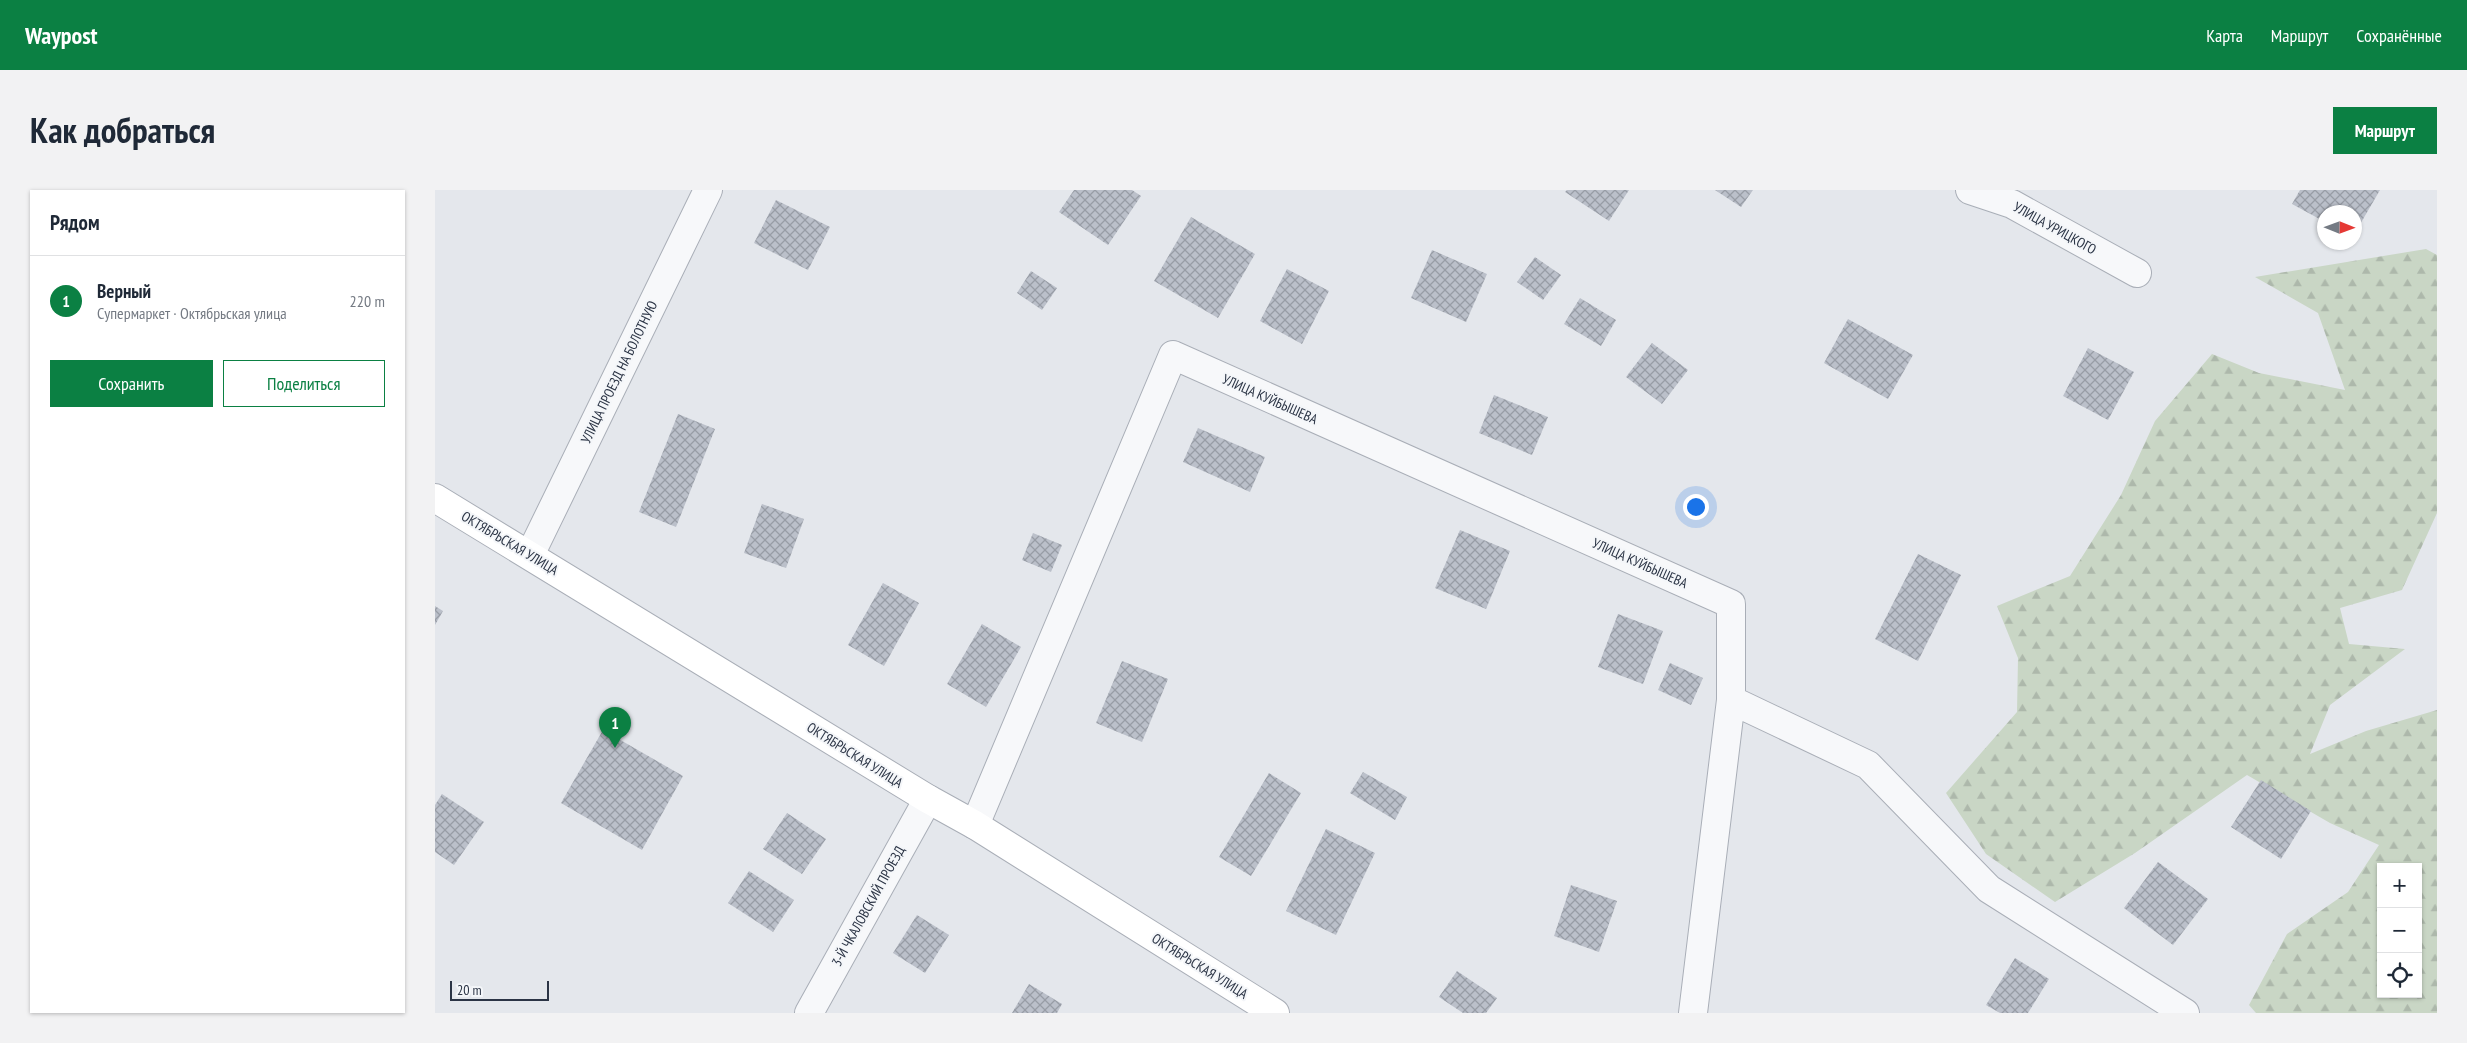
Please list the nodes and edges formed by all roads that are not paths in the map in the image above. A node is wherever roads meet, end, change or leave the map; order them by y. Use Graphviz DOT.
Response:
graph roads {
  1 [pos="708,190"];
  2 [pos="1970,190"];
  3 [pos="2137,273"];
  4 [pos="435,498"];
  5 [pos="530,555"];
  6 [pos="1731,700"];
  7 [pos="928,799"];
  8 [pos="975,825"];
  9 [pos="809,1013"];
  10 [pos="1275,1013"];
  11 [pos="1693,1013"];
  12 [pos="2185,1013"];
  1 -- 5 [label="street, УЛИЦА ПРОЕЗД НА БОЛОТНУЮ"];
  2 -- 3 [label="street, УЛИЦА УРИЦКОГО"];
  4 -- 5 [label="street, ОКТЯБРЬСКАЯ УЛИЦА"];
  5 -- 7 [label="street, ОКТЯБРЬСКАЯ УЛИЦА"];
  6 -- 8 [label="street, УЛИЦА КУЙБЫШЕВА"];
  6 -- 11 [label="street, УЛИЦА КУЙБЫШЕВА"];
  6 -- 12 [label="street"];
  7 -- 8 [label="street, ОКТЯБРЬСКАЯ УЛИЦА"];
  7 -- 9 [label="street, 3-Й ЧКАЛОВСКИЙ ПРОЕЗД"];
  8 -- 10 [label="street, ОКТЯБРЬСКАЯ УЛИЦА"];
}
